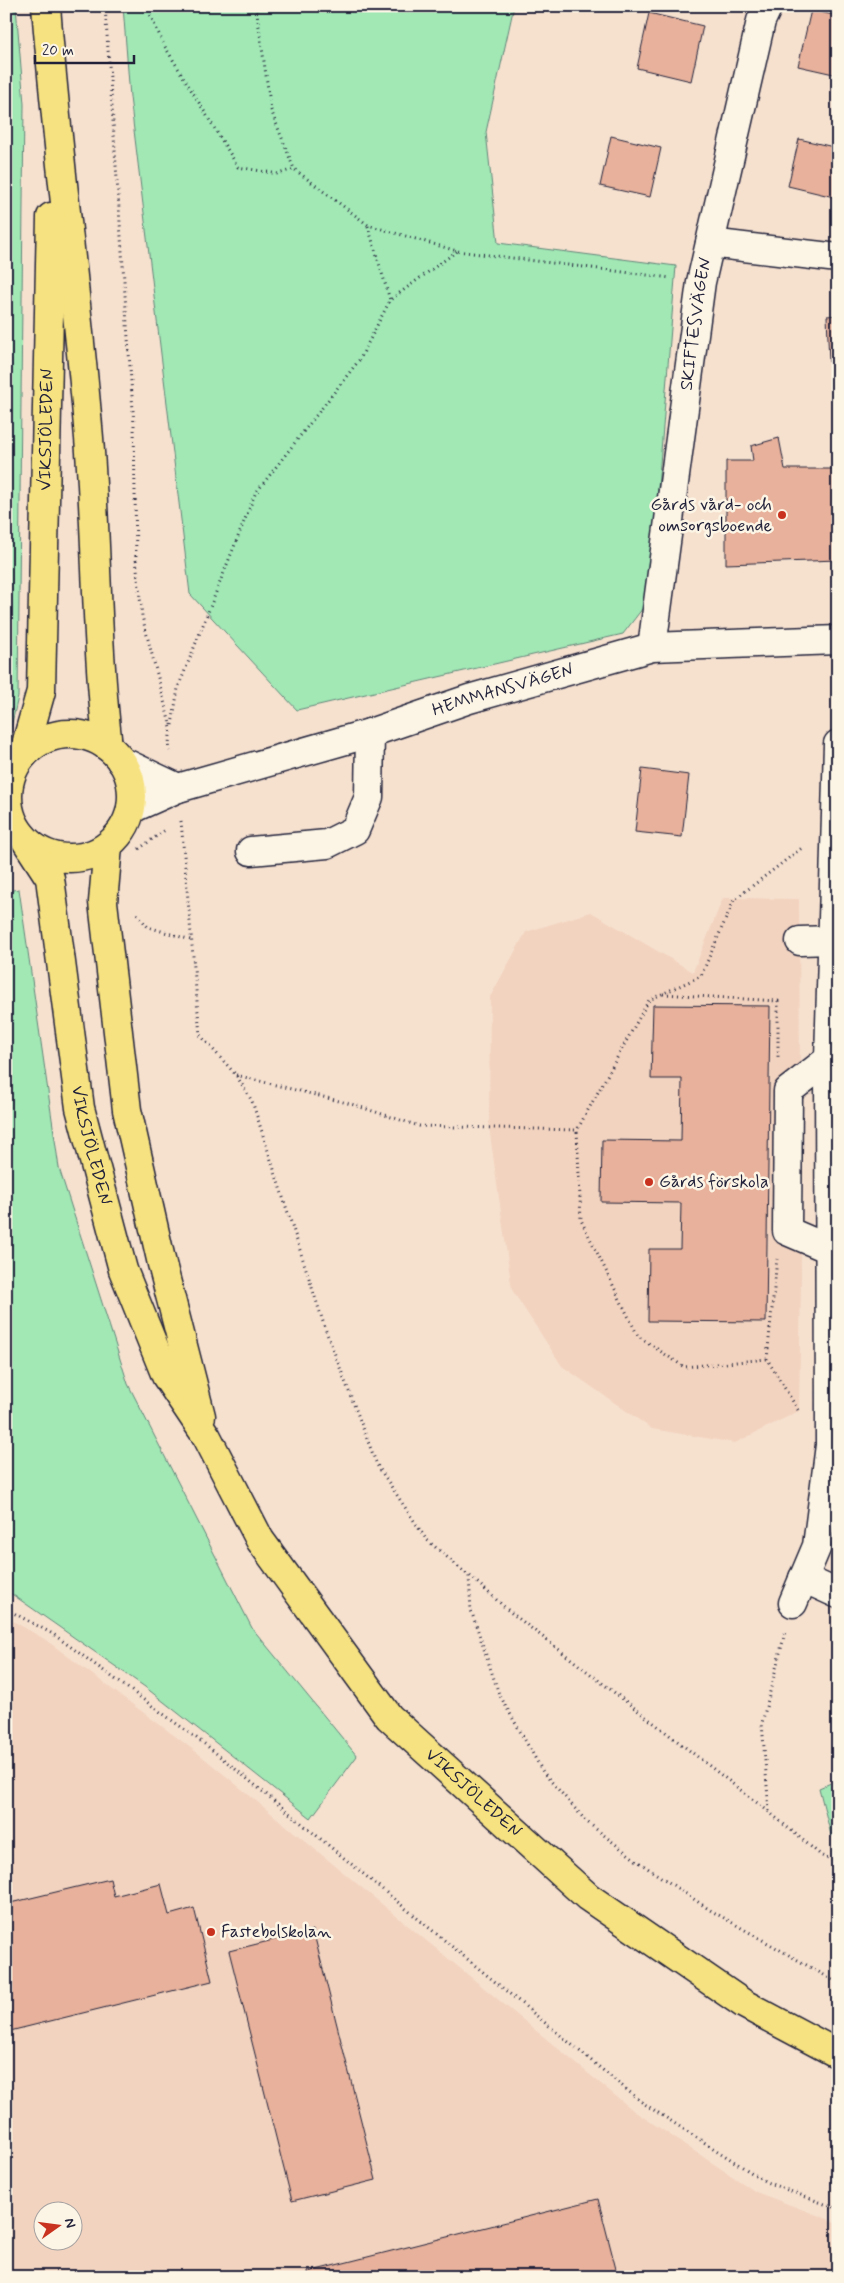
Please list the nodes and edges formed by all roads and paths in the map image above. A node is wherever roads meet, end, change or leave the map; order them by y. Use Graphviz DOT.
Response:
graph roads {
  1 [pos="46,6"];
  2 [pos="106,6"];
  3 [pos="146,6"];
  4 [pos="256,6"];
  5 [pos="768,6"];
  6 [pos="53,103"];
  7 [pos="294,169"];
  8 [pos="368,225"];
  9 [pos="710,243"];
  10 [pos="457,251"];
  11 [pos="838,258"];
  12 [pos="701,282"];
  13 [pos="390,300"];
  14 [pos="838,640"];
  15 [pos="652,648"];
  16 [pos="171,728"];
  17 [pos="370,733"];
  18 [pos="838,744"];
  19 [pos="23,754"];
  20 [pos="114,754"];
  21 [pos="7,788"];
  22 [pos="178,788"];
  23 [pos="131,809"];
  24 [pos="836,822"];
  25 [pos="181,823"];
  26 [pos="175,825"];
  27 [pos="15,828"];
  28 [pos="169,828"];
  29 [pos="108,846"];
  30 [pos="137,850"];
  31 [pos="251,851"];
  32 [pos="133,910"];
  33 [pos="191,940"];
  34 [pos="800,940"];
  35 [pos="832,940"];
  36 [pos="662,994"];
  37 [pos="829,1059"];
  38 [pos="236,1075"];
  39 [pos="788,1091"];
  40 [pos="577,1130"];
  41 [pos="787,1231"];
  42 [pos="832,1231"];
  43 [pos="766,1359"];
  44 [pos="206,1437"];
  45 [pos="830,1445"];
  46 [pos="469,1576"];
  47 [pos="803,1578"];
  48 [pos="838,1594"];
  49 [pos="793,1604"];
  50 [pos="6,1608"];
  51 [pos="769,1812"];
  52 [pos="838,1863"];
  53 [pos="838,1984"];
  54 [pos="838,2054"];
  55 [pos="838,2209"];
  1 -- 6 [label="main road, VIKSJÖLEDEN"];
  2 -- 16 [label="path"];
  3 -- 7 [label="path"];
  4 -- 7 [label="path"];
  5 -- 9 [label="street, SKIFTESVÄGEN"];
  6 -- 19 [label="main road, VIKSJÖLEDEN"];
  6 -- 20 [label="main road, VIKSJÖLEDEN"];
  7 -- 8 [label="path"];
  8 -- 10 [label="path"];
  8 -- 13 [label="path"];
  9 -- 11 [label="street"];
  9 -- 12 [label="street, SKIFTESVÄGEN"];
  10 -- 12 [label="path"];
  10 -- 13 [label="path"];
  12 -- 15 [label="street, SKIFTESVÄGEN"];
  13 -- 16 [label="path"];
  14 -- 15 [label="street, HEMMANSVÄGEN"];
  15 -- 17 [label="street, HEMMANSVÄGEN"];
  16 -- 22 [label="path"];
  17 -- 22 [label="street, HEMMANSVÄGEN"];
  17 -- 31 [label="street"];
  18 -- 24 [label="street"];
  19 -- 20 [label="main road"];
  19 -- 21 [label="main road"];
  20 -- 22 [label="street"];
  20 -- 23 [label="main road"];
  21 -- 27 [label="main road"];
  22 -- 23 [label="street, HEMMANSVÄGEN"];
  22 -- 25 [label="path"];
  23 -- 29 [label="main road"];
  24 -- 35 [label="street"];
  24 -- 36 [label="path"];
  25 -- 26 [label="path"];
  25 -- 33 [label="path"];
  27 -- 29 [label="main road"];
  27 -- 44 [label="main road, VIKSJÖLEDEN"];
  28 -- 30 [label="path"];
  29 -- 44 [label="main road, VIKSJÖLEDEN"];
  32 -- 33 [label="path"];
  33 -- 38 [label="path"];
  34 -- 35 [label="street"];
  35 -- 37 [label="street"];
  36 -- 39 [label="path"];
  36 -- 40 [label="path"];
  37 -- 39 [label="street"];
  37 -- 42 [label="street"];
  38 -- 40 [label="path"];
  38 -- 46 [label="path"];
  39 -- 41 [label="street"];
  40 -- 43 [label="path"];
  41 -- 42 [label="street"];
  41 -- 43 [label="path"];
  42 -- 45 [label="street"];
  43 -- 45 [label="path"];
  44 -- 54 [label="main road, VIKSJÖLEDEN"];
  45 -- 47 [label="street"];
  46 -- 51 [label="path"];
  46 -- 53 [label="path"];
  47 -- 48 [label="street"];
  47 -- 49 [label="street"];
  49 -- 51 [label="path"];
  50 -- 55 [label="path"];
  51 -- 52 [label="path"];
}
